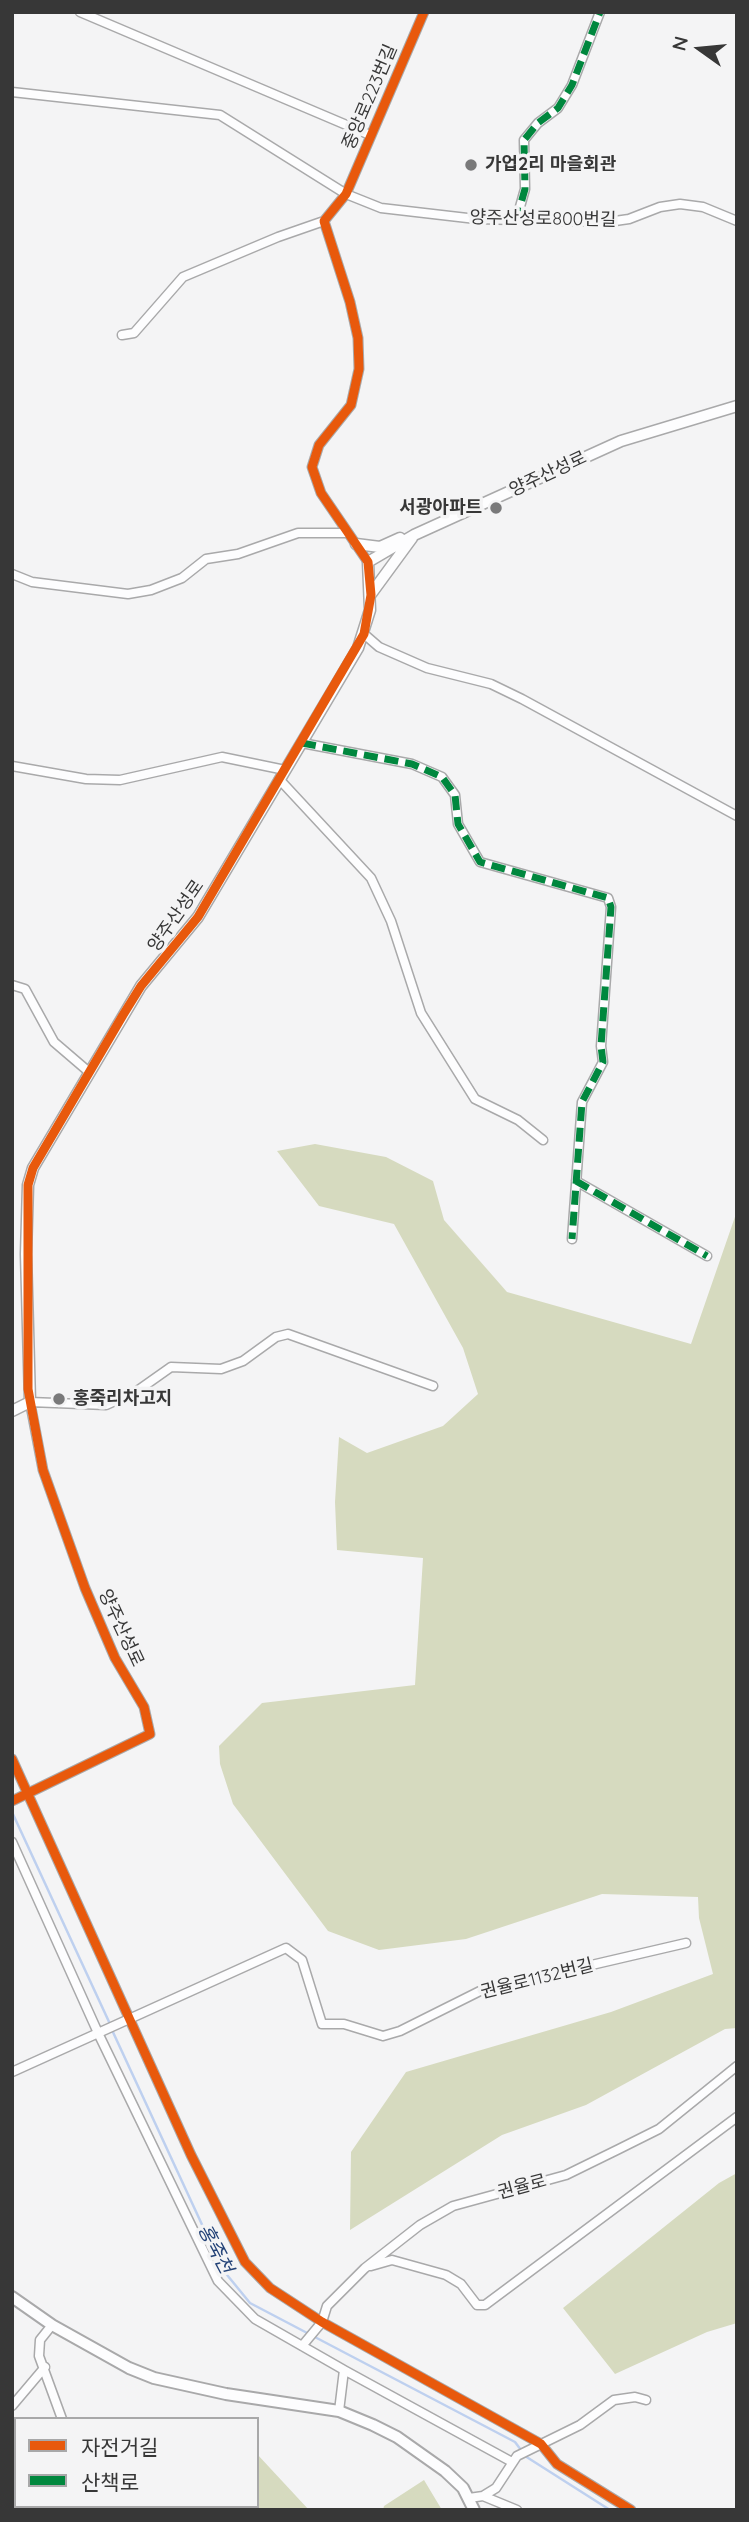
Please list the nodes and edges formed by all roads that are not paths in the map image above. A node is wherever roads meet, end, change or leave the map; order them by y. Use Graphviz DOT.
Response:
graph roads {
  1 [pos="80,12"];
  2 [pos="424,12"];
  3 [pos="600,12"];
  4 [pos="12,92"];
  5 [pos="370,135"];
  6 [pos="346,194"];
  7 [pos="324,221"];
  8 [pos="516,221"];
  9 [pos="737,221"];
  10 [pos="122,335"];
  11 [pos="737,406"];
  12 [pos="348,533"];
  13 [pos="414,535"];
  14 [pos="356,544"];
  15 [pos="368,562"];
  16 [pos="12,574"];
  17 [pos="371,595"];
  18 [pos="364,634"];
  19 [pos="302,743"];
  20 [pos="12,766"];
  21 [pos="282,774"];
  22 [pos="737,816"];
  23 [pos="12,985"];
  24 [pos="89,1072"];
  25 [pos="543,1140"];
  26 [pos="576,1181"];
  27 [pos="572,1239"];
  28 [pos="707,1256"];
  29 [pos="433,1386"];
  30 [pos="30,1402"];
  31 [pos="12,1411"];
  32 [pos="12,1759"];
  33 [pos="28,1793"];
  34 [pos="12,1801"];
  35 [pos="12,1842"];
  36 [pos="686,1943"];
  37 [pos="129,2020"];
  38 [pos="99,2035"];
  39 [pos="737,2066"];
  40 [pos="12,2072"];
  41 [pos="737,2117"];
  42 [pos="365,2268"];
  43 [pos="12,2297"];
  44 [pos="322,2322"];
  45 [pos="52,2325"];
  46 [pos="302,2346"];
  47 [pos="44,2367"];
  48 [pos="344,2370"];
  49 [pos="646,2400"];
  50 [pos="12,2406"];
  51 [pos="339,2411"];
  52 [pos="61,2417"];
  53 [pos="541,2444"];
  54 [pos="514,2459"];
  55 [pos="483,2496"];
  56 [pos="469,2498"];
  57 [pos="474,2510"];
  58 [pos="517,2510"];
  59 [pos="631,2510"];
  1 -- 5 [label="street, 중앙로223번길"];
  2 -- 5 [label="street, 중앙로223번길"];
  3 -- 8 [label="street"];
  4 -- 6 [label="street, 양주산성로800번길"];
  5 -- 6 [label="street, 중앙로223번길"];
  6 -- 7 [label="street"];
  6 -- 8 [label="street, 양주산성로800번길"];
  7 -- 10 [label="street"];
  7 -- 12 [label="street, 양주산성로"];
  8 -- 9 [label="street, 양주산성로800번길"];
  11 -- 13 [label="street, 양주산성로"];
  12 -- 14 [label="street, 양주산성로"];
  12 -- 16 [label="street"];
  13 -- 14 [label="street"];
  13 -- 15 [label="street, 양주산성로"];
  13 -- 17 [label="street"];
  14 -- 15 [label="street, 양주산성로"];
  15 -- 17 [label="street, 양주산성로"];
  17 -- 18 [label="street, 양주산성로"];
  18 -- 19 [label="street, 양주산성로"];
  18 -- 22 [label="street"];
  19 -- 21 [label="street, 양주산성로"];
  19 -- 26 [label="street"];
  20 -- 21 [label="street"];
  21 -- 24 [label="street, 양주산성로"];
  21 -- 25 [label="street"];
  23 -- 24 [label="street"];
  24 -- 30 [label="street, 양주산성로"];
  26 -- 27 [label="street"];
  26 -- 28 [label="street"];
  29 -- 30 [label="street"];
  30 -- 31 [label="street"];
  30 -- 33 [label="street, 양주산성로"];
  32 -- 33 [label="street"];
  33 -- 34 [label="street"];
  33 -- 37 [label="street"];
  35 -- 38 [label="street"];
  36 -- 37 [label="street, 권율로1132번길"];
  37 -- 38 [label="street"];
  37 -- 44 [label="street"];
  38 -- 40 [label="street"];
  38 -- 46 [label="street"];
  39 -- 42 [label="street, 권율로"];
  41 -- 42 [label="street"];
  42 -- 44 [label="street, 권율로"];
  43 -- 45 [label="main road"];
  44 -- 46 [label="street, 권율로"];
  44 -- 53 [label="street"];
  45 -- 47 [label="street"];
  45 -- 51 [label="main road"];
  46 -- 48 [label="street"];
  47 -- 50 [label="street"];
  47 -- 52 [label="street"];
  48 -- 51 [label="street"];
  48 -- 54 [label="street"];
  49 -- 53 [label="street"];
  51 -- 56 [label="main road"];
  53 -- 54 [label="street"];
  53 -- 59 [label="street"];
  54 -- 55 [label="street"];
  55 -- 56 [label="street"];
  55 -- 58 [label="street"];
  56 -- 57 [label="main road"];
}
